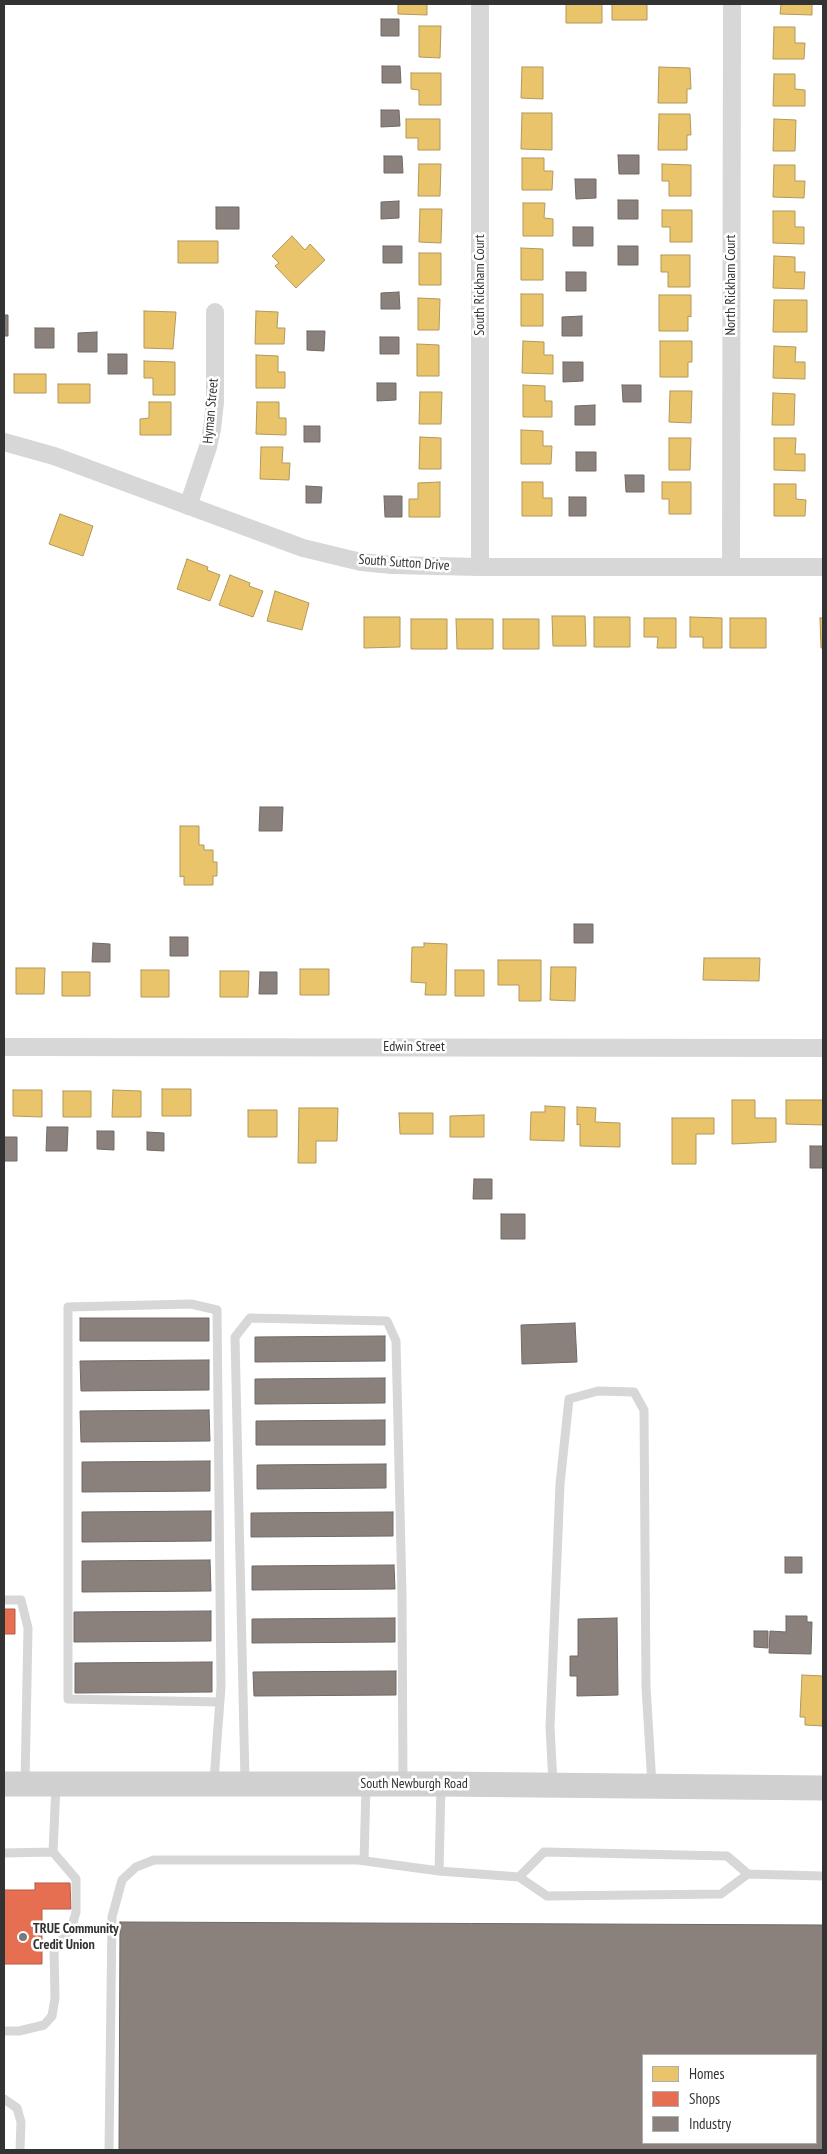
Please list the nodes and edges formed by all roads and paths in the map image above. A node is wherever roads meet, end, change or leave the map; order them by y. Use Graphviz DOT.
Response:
graph roads {
  1 [pos="480,4"];
  2 [pos="732,4"];
  3 [pos="215,312"];
  4 [pos="4,442"];
  5 [pos="188,506"];
  6 [pos="480,567"];
  7 [pos="731,567"];
  8 [pos="823,567"];
  9 [pos="4,1047"];
  10 [pos="823,1048"];
  11 [pos="4,1600"];
  12 [pos="220,1702"];
  13 [pos="14,1784"];
  14 [pos="56,1784"];
  15 [pos="366,1784"];
  16 [pos="403,1784"];
  17 [pos="441,1784"];
  18 [pos="214,1785"];
  19 [pos="245,1785"];
  20 [pos="553,1786"];
  21 [pos="652,1786"];
  22 [pos="823,1788"];
  23 [pos="53,1852"];
  24 [pos="4,1853"];
  25 [pos="364,1861"];
  26 [pos="439,1871"];
  27 [pos="748,1874"];
  28 [pos="823,1876"];
  29 [pos="519,1877"];
  30 [pos="4,2031"];
  31 [pos="4,2099"];
  32 [pos="20,2150"];
  33 [pos="109,2150"];
  1 -- 6 [label="street, South Rickham Court"];
  2 -- 7 [label="street, North Rickham Court"];
  3 -- 5 [label="street, Hyman Street"];
  4 -- 5 [label="street, South Sutton Drive"];
  5 -- 6 [label="street, South Sutton Drive"];
  6 -- 7 [label="street, South Sutton Drive"];
  7 -- 8 [label="street, South Sutton Drive"];
  9 -- 10 [label="street, Edwin Street"];
  11 -- 13 [label="lane"];
  12 -- 12 [label="lane"];
  12 -- 18 [label="lane"];
  13 -- 14 [label="main road, South Newburgh Road"];
  14 -- 18 [label="main road, South Newburgh Road"];
  14 -- 23 [label="lane"];
  15 -- 16 [label="main road, South Newburgh Road"];
  15 -- 19 [label="main road, South Newburgh Road"];
  15 -- 25 [label="lane"];
  16 -- 17 [label="main road, South Newburgh Road"];
  16 -- 19 [label="lane"];
  17 -- 20 [label="main road, South Newburgh Road"];
  17 -- 26 [label="lane"];
  18 -- 19 [label="main road, South Newburgh Road"];
  20 -- 21 [label="main road, South Newburgh Road"];
  20 -- 21 [label="lane"];
  21 -- 22 [label="main road, South Newburgh Road"];
  23 -- 24 [label="lane"];
  23 -- 30 [label="lane"];
  25 -- 26 [label="lane"];
  25 -- 33 [label="lane"];
  26 -- 29 [label="lane"];
  27 -- 28 [label="lane"];
  27 -- 29 [label="lane"];
  27 -- 29 [label="lane"];
  31 -- 32 [label="lane"];
}
